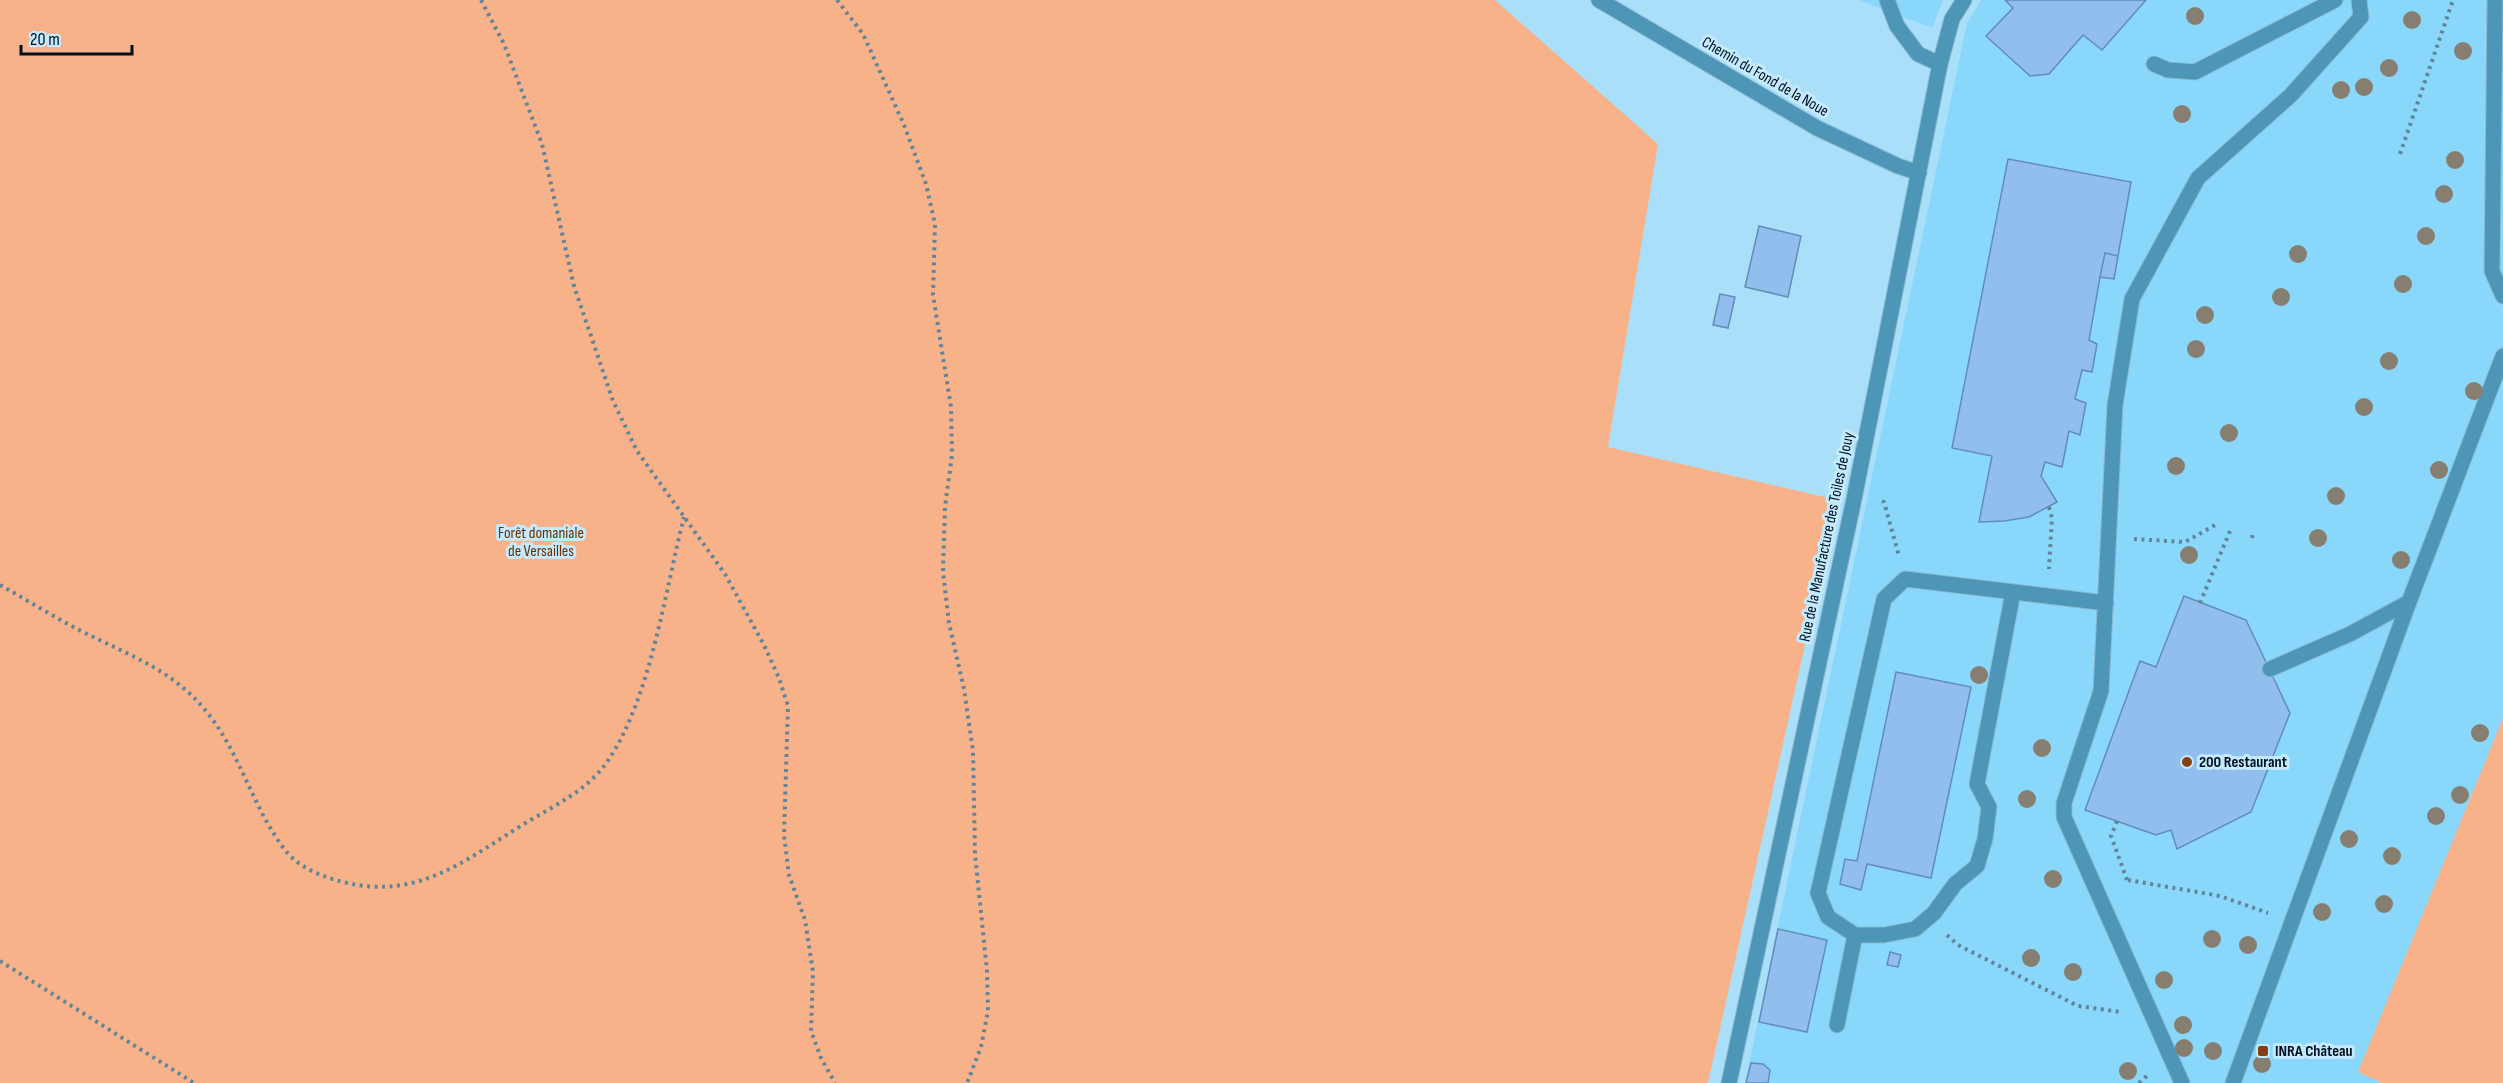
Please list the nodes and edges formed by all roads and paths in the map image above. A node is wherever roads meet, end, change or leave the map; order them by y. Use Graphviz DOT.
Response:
graph roads {
  1 [pos="480,0"];
  2 [pos="837,0"];
  3 [pos="1599,0"];
  4 [pos="1887,0"];
  5 [pos="1964,0"];
  6 [pos="2335,0"];
  7 [pos="2359,0"];
  8 [pos="2453,0"];
  9 [pos="2495,0"];
  10 [pos="1940,64"];
  11 [pos="2154,64"];
  12 [pos="2400,154"];
  13 [pos="1919,173"];
  14 [pos="2503,296"];
  15 [pos="2503,356"];
  16 [pos="1872,500"];
  17 [pos="2049,507"];
  18 [pos="684,517"];
  19 [pos="2215,525"];
  20 [pos="2230,531"];
  21 [pos="2109,538"];
  22 [pos="1905,579"];
  23 [pos="0,585"];
  24 [pos="2013,592"];
  25 [pos="2048,596"];
  26 [pos="2409,602"];
  27 [pos="2106,603"];
  28 [pos="2200,603"];
  29 [pos="2270,669"];
  30 [pos="2128,880"];
  31 [pos="2210,894"];
  32 [pos="1856,935"];
  33 [pos="1958,945"];
  34 [pos="0,961"];
  35 [pos="2152,1016"];
  36 [pos="1837,1025"];
  37 [pos="194,1083"];
  38 [pos="835,1083"];
  39 [pos="967,1083"];
  40 [pos="1729,1083"];
  41 [pos="2182,1083"];
  42 [pos="2233,1083"];
  1 -- 18 [label="path"];
  2 -- 39 [label="path"];
  3 -- 13 [label="street, Chemin du Fond de la Noue"];
  4 -- 10 [label="street"];
  5 -- 10 [label="street, Rue de la Manufacture des Toiles de Jouy"];
  6 -- 11 [label="street"];
  7 -- 21 [label="street"];
  8 -- 12 [label="path"];
  9 -- 14 [label="street"];
  10 -- 13 [label="street, Rue de la Manufacture des Toiles de Jouy"];
  13 -- 40 [label="street, Rue de la Manufacture des Toiles de Jouy"];
  15 -- 26 [label="street"];
  16 -- 22 [label="path"];
  17 -- 25 [label="path"];
  18 -- 23 [label="path"];
  18 -- 38 [label="path"];
  19 -- 21 [label="path"];
  20 -- 28 [label="path"];
  21 -- 27 [label="street"];
  22 -- 24 [label="street"];
  22 -- 32 [label="street"];
  24 -- 25 [label="street"];
  24 -- 32 [label="street"];
  25 -- 27 [label="street"];
  26 -- 29 [label="street"];
  26 -- 42 [label="street"];
  27 -- 35 [label="street"];
  30 -- 31 [label="path"];
  32 -- 36 [label="street"];
  33 -- 35 [label="path"];
  34 -- 37 [label="path"];
  35 -- 41 [label="street"];
}
